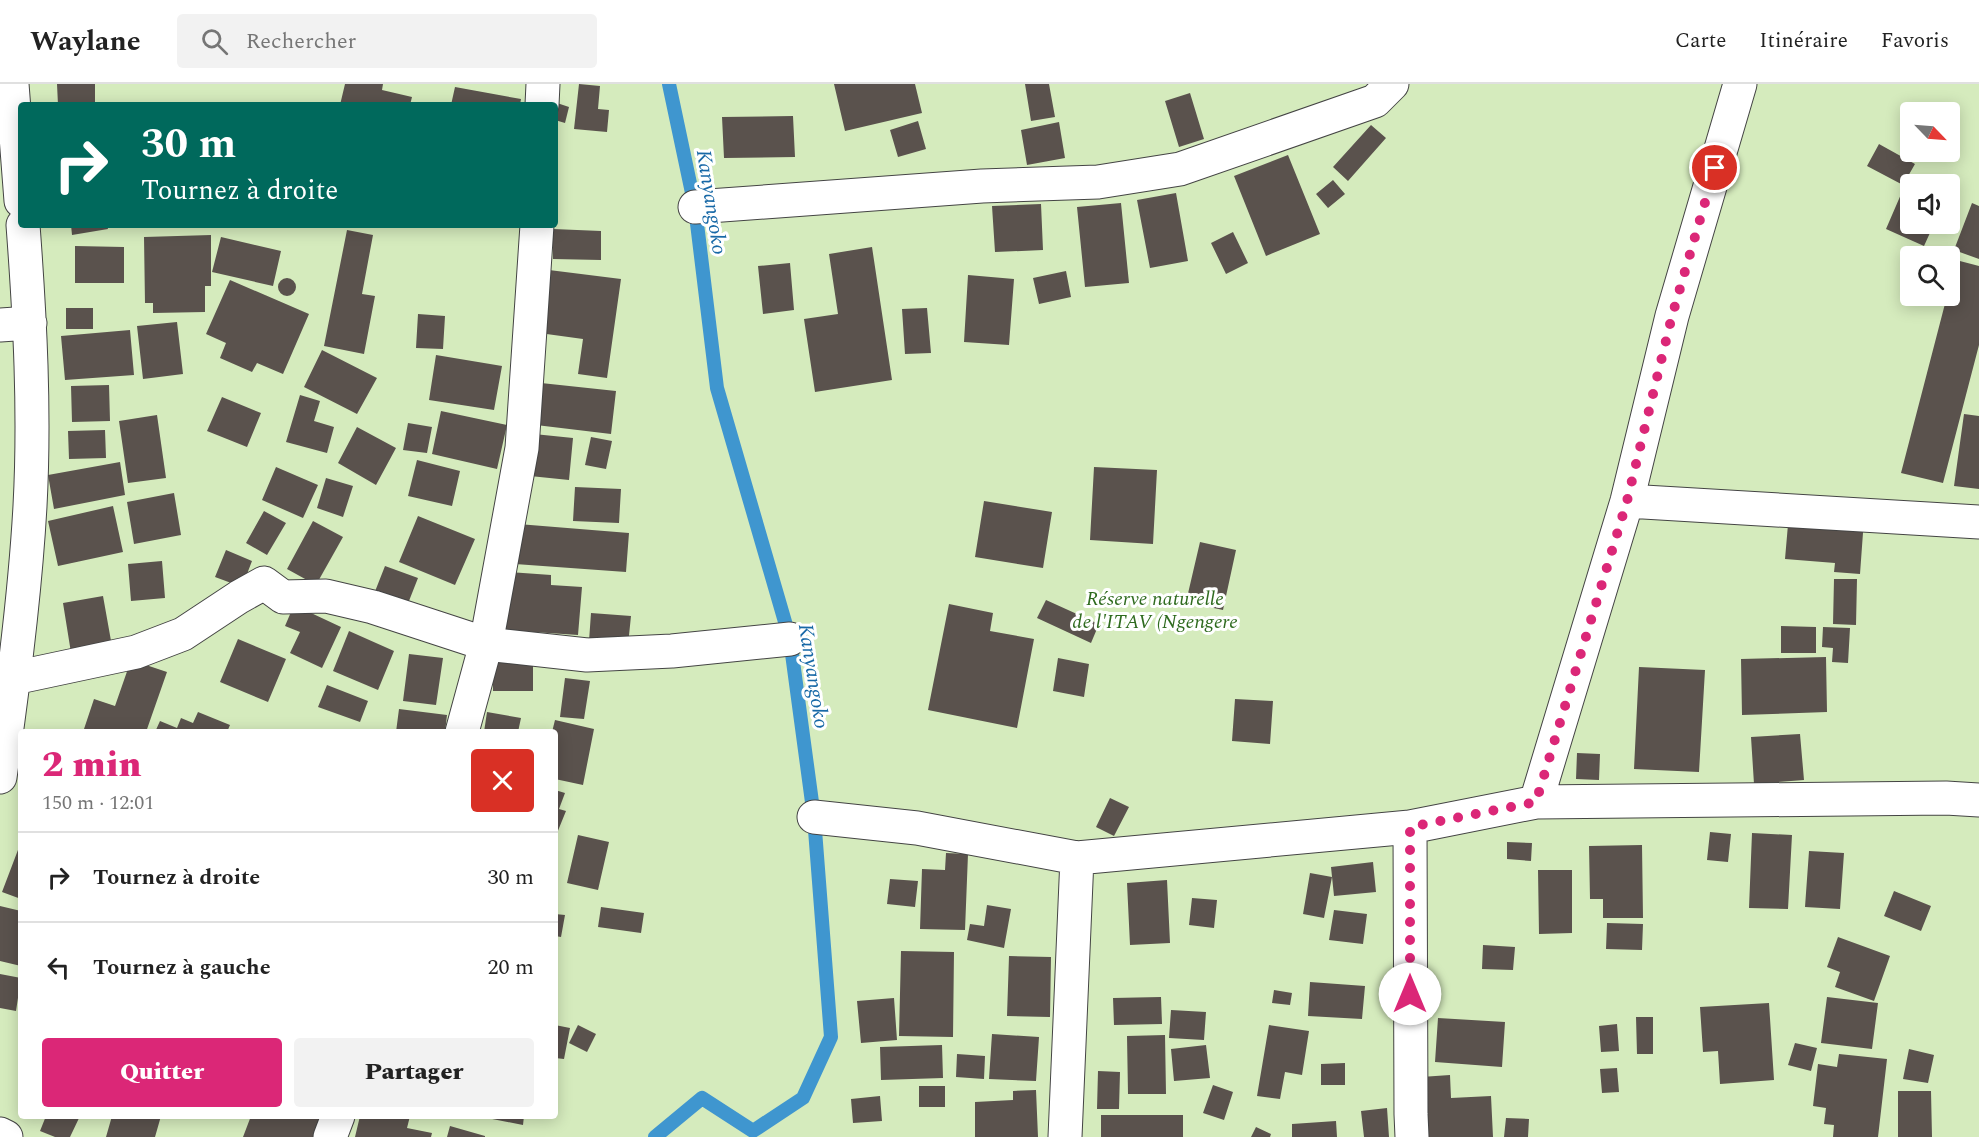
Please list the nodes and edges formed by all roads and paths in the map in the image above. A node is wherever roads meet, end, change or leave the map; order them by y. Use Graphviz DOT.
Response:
graph roads {
  1 [pos="12,84"];
  2 [pos="543,84"];
  3 [pos="1392,84"];
  4 [pos="1740,84"];
  5 [pos="542,102"];
  6 [pos="18,162"];
  7 [pos="694,207"];
  8 [pos="23,228"];
  9 [pos="537,228"];
  10 [pos="15,324"];
  11 [pos="1627,501"];
  12 [pos="1979,522"];
  13 [pos="790,639"];
  14 [pos="486,644"];
  15 [pos="14,678"];
  16 [pos="463,729"];
  17 [pos="0,777"];
  18 [pos="1979,800"];
  19 [pos="1536,802"];
  20 [pos="814,817"];
  21 [pos="1410,827"];
  22 [pos="1077,858"];
  23 [pos="337,1119"];
  24 [pos="0,1134"];
  25 [pos="6,1137"];
  26 [pos="330,1137"];
  27 [pos="1065,1137"];
  28 [pos="1412,1137"];
  1 -- 6 [label="street"];
  2 -- 5 [label="street"];
  3 -- 7 [label="street"];
  4 -- 11 [label="street"];
  8 -- 10 [label="street"];
  9 -- 14 [label="street"];
  10 -- 15 [label="street"];
  11 -- 12 [label="street"];
  11 -- 19 [label="street"];
  13 -- 14 [label="street"];
  14 -- 15 [label="street"];
  14 -- 16 [label="street"];
  15 -- 17 [label="street"];
  18 -- 19 [label="street"];
  19 -- 21 [label="street"];
  20 -- 22 [label="street"];
  21 -- 22 [label="street"];
  21 -- 28 [label="street"];
  22 -- 27 [label="street"];
  23 -- 26 [label="street"];
  24 -- 25 [label="street"];
}
